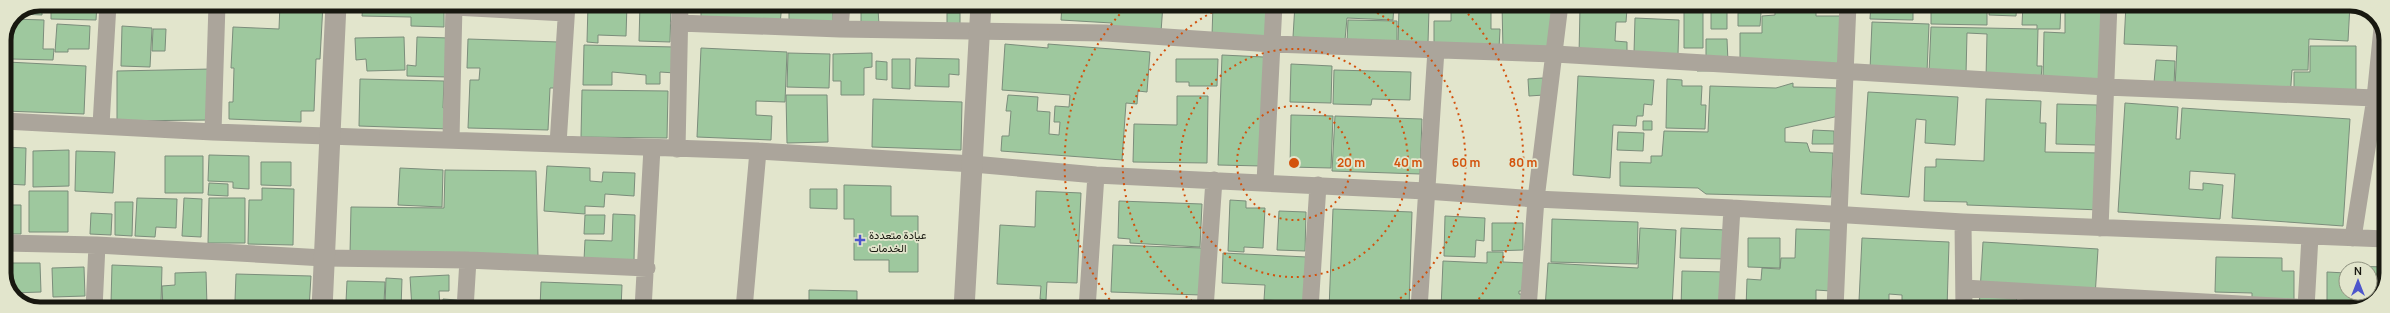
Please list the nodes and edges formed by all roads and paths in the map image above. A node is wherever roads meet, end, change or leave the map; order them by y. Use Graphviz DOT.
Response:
graph roads {
  1 [pos="108,11"];
  2 [pos="217,11"];
  3 [pos="336,11"];
  4 [pos="454,11"];
  5 [pos="566,11"];
  6 [pos="680,11"];
  7 [pos="841,11"];
  8 [pos="980,11"];
  9 [pos="1274,11"];
  10 [pos="1559,11"];
  11 [pos="1848,11"];
  12 [pos="2109,11"];
  13 [pos="679,23"];
  14 [pos="840,29"];
  15 [pos="979,30"];
  16 [pos="1273,44"];
  17 [pos="1436,50"];
  18 [pos="1555,54"];
  19 [pos="2379,58"];
  20 [pos="1845,72"];
  21 [pos="2106,87"];
  22 [pos="2375,98"];
  23 [pos="11,121"];
  24 [pos="101,126"];
  25 [pos="212,132"];
  26 [pos="330,135"];
  27 [pos="451,139"];
  28 [pos="558,144"];
  29 [pos="652,148"];
  30 [pos="677,149"];
  31 [pos="758,151"];
  32 [pos="973,164"];
  33 [pos="1096,175"];
  34 [pos="1214,180"];
  35 [pos="1265,182"];
  36 [pos="1318,185"];
  37 [pos="1426,191"];
  38 [pos="1536,199"];
  39 [pos="1732,208"];
  40 [pos="1839,214"];
  41 [pos="1963,222"];
  42 [pos="2100,228"];
  43 [pos="2310,236"];
  44 [pos="2353,238"];
  45 [pos="2379,239"];
  46 [pos="11,243"];
  47 [pos="97,245"];
  48 [pos="324,258"];
  49 [pos="468,260"];
  50 [pos="647,268"];
  51 [pos="1964,288"];
  52 [pos="94,302"];
  53 [pos="322,302"];
  54 [pos="465,302"];
  55 [pos="644,302"];
  56 [pos="745,302"];
  57 [pos="964,302"];
  58 [pos="1087,302"];
  59 [pos="1205,302"];
  60 [pos="1310,302"];
  61 [pos="1419,302"];
  62 [pos="1529,302"];
  63 [pos="1726,302"];
  64 [pos="1835,302"];
  65 [pos="1964,302"];
  66 [pos="2224,302"];
  67 [pos="2306,302"];
  1 -- 24 [label="street"];
  2 -- 25 [label="street"];
  3 -- 26 [label="street"];
  4 -- 27 [label="street"];
  5 -- 28 [label="street"];
  6 -- 13 [label="street"];
  7 -- 14 [label="street"];
  8 -- 15 [label="street"];
  9 -- 16 [label="street"];
  10 -- 18 [label="street"];
  11 -- 20 [label="street"];
  12 -- 21 [label="street"];
  13 -- 14 [label="street"];
  13 -- 30 [label="street"];
  14 -- 15 [label="street"];
  15 -- 16 [label="street"];
  15 -- 32 [label="street"];
  16 -- 17 [label="street"];
  16 -- 35 [label="street"];
  17 -- 18 [label="street"];
  17 -- 37 [label="street"];
  18 -- 20 [label="street"];
  18 -- 38 [label="street"];
  19 -- 22 [label="street"];
  20 -- 21 [label="street"];
  20 -- 40 [label="street"];
  21 -- 22 [label="street"];
  21 -- 42 [label="street"];
  22 -- 44 [label="street"];
  23 -- 24 [label="street"];
  24 -- 25 [label="street"];
  25 -- 26 [label="street"];
  26 -- 27 [label="street"];
  26 -- 48 [label="street"];
  27 -- 28 [label="street"];
  28 -- 29 [label="street"];
  29 -- 30 [label="street"];
  29 -- 50 [label="street"];
  30 -- 31 [label="street"];
  31 -- 32 [label="street"];
  31 -- 56 [label="street"];
  32 -- 33 [label="street"];
  32 -- 57 [label="street"];
  33 -- 34 [label="street"];
  33 -- 58 [label="street"];
  34 -- 35 [label="street"];
  34 -- 59 [label="street"];
  35 -- 36 [label="street"];
  36 -- 37 [label="street"];
  36 -- 60 [label="street"];
  37 -- 38 [label="street"];
  37 -- 61 [label="street"];
  38 -- 39 [label="street"];
  38 -- 62 [label="street"];
  39 -- 40 [label="street"];
  39 -- 63 [label="street"];
  40 -- 41 [label="street"];
  40 -- 64 [label="street"];
  41 -- 42 [label="street"];
  41 -- 51 [label="street"];
  42 -- 43 [label="street"];
  43 -- 44 [label="street"];
  43 -- 67 [label="street"];
  44 -- 45 [label="street"];
  46 -- 47 [label="street"];
  47 -- 48 [label="street"];
  47 -- 52 [label="street"];
  48 -- 49 [label="street"];
  48 -- 53 [label="street"];
  49 -- 50 [label="street"];
  49 -- 54 [label="street"];
  50 -- 55 [label="street"];
  51 -- 65 [label="street"];
  51 -- 66 [label="street"];
}
